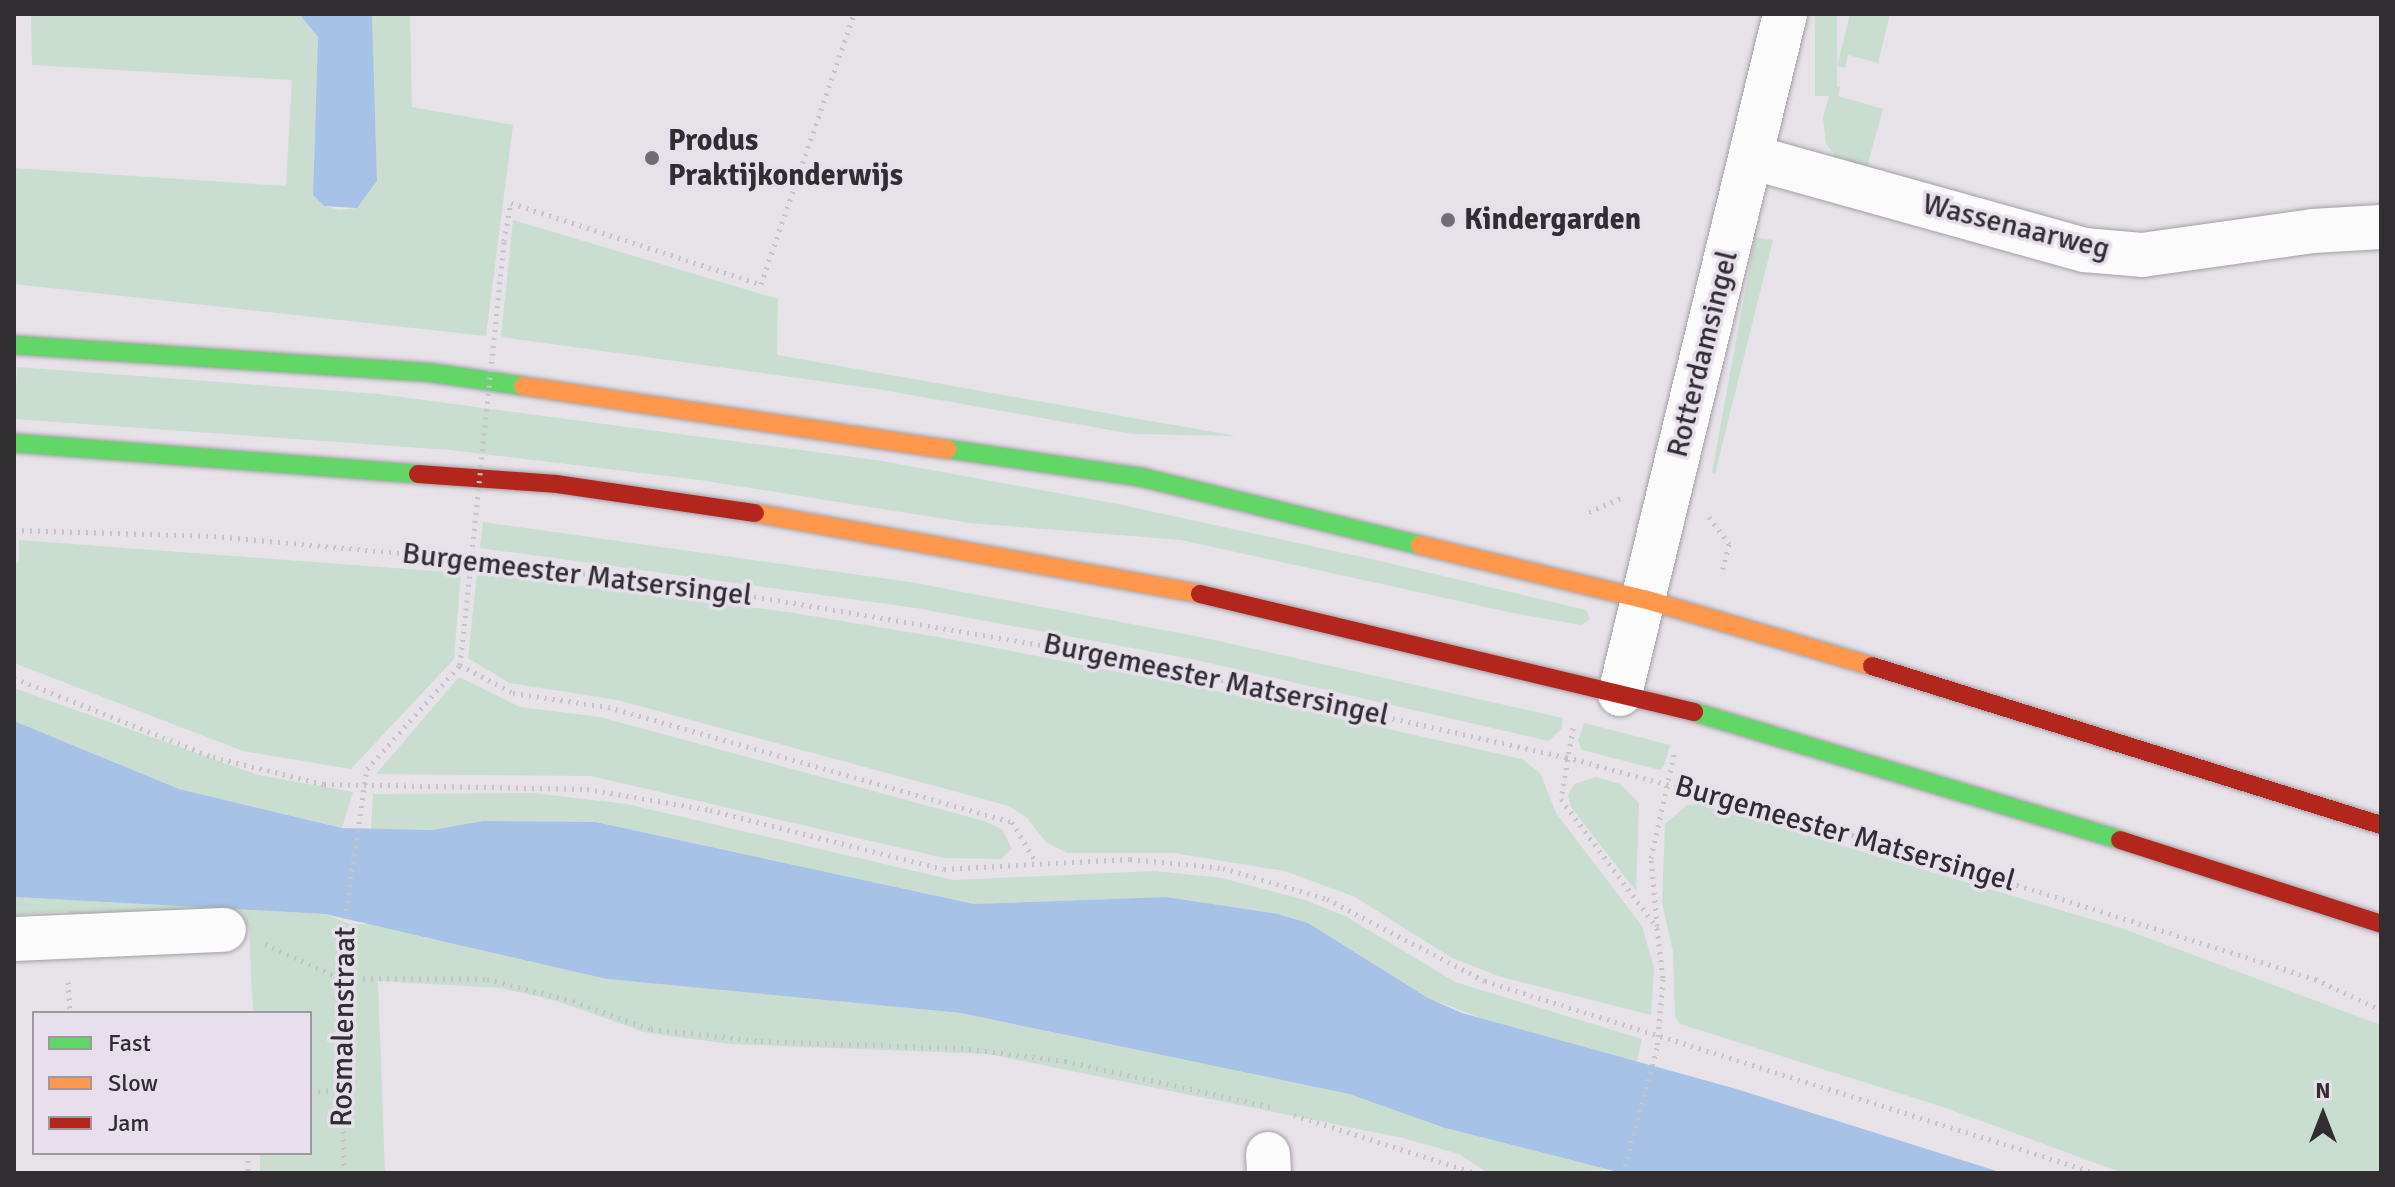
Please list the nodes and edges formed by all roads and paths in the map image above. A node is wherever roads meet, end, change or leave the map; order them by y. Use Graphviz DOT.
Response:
graph roads {
  1 [pos="854,14"];
  2 [pos="1782,15"];
  3 [pos="1751,157"];
  4 [pos="2381,227"];
  5 [pos="14,345"];
  6 [pos="14,443"];
  7 [pos="14,530"];
  8 [pos="1644,599"];
  9 [pos="460,665"];
  10 [pos="14,678"];
  11 [pos="1620,694"];
  12 [pos="1566,757"];
  13 [pos="1666,783"];
  14 [pos="364,787"];
  15 [pos="2381,825"];
  16 [pos="1036,862"];
  17 [pos="2381,924"];
  18 [pos="1657,928"];
  19 [pos="224,930"];
  20 [pos="14,939"];
  21 [pos="339,978"];
  22 [pos="2381,1010"];
  23 [pos="1658,1033"];
  24 [pos="341,1090"];
  25 [pos="312,1092"];
  26 [pos="344,1173"];
  27 [pos="1476,1173"];
  28 [pos="1623,1173"];
  29 [pos="2096,1173"];
  1 -- 9 [label="path, bridge"];
  2 -- 3 [label="street, Rotterdamsingel"];
  3 -- 4 [label="street, Wassenaarweg"];
  3 -- 8 [label="street, Rotterdamsingel"];
  5 -- 8 [label="main road"];
  6 -- 11 [label="main road"];
  7 -- 12 [label="path, Burgemeester Matsersingel"];
  8 -- 11 [label="street, Rotterdamsingel"];
  8 -- 15 [label="main road"];
  9 -- 14 [label="path, Rosmalenstraat"];
  9 -- 16 [label="path"];
  10 -- 14 [label="path"];
  11 -- 17 [label="main road"];
  12 -- 13 [label="path, Burgemeester Matsersingel"];
  12 -- 18 [label="path"];
  13 -- 18 [label="path"];
  13 -- 22 [label="path, Burgemeester Matsersingel"];
  14 -- 16 [label="path"];
  14 -- 21 [label="path, Rosmalenstraat"];
  16 -- 23 [label="path"];
  18 -- 23 [label="path"];
  19 -- 20 [label="street"];
  19 -- 21 [label="path"];
  21 -- 24 [label="path, Rosmalenstraat"];
  21 -- 27 [label="path"];
  23 -- 28 [label="path"];
  23 -- 29 [label="path"];
  24 -- 25 [label="path"];
  24 -- 26 [label="path, Rosmalenstraat"];
}
